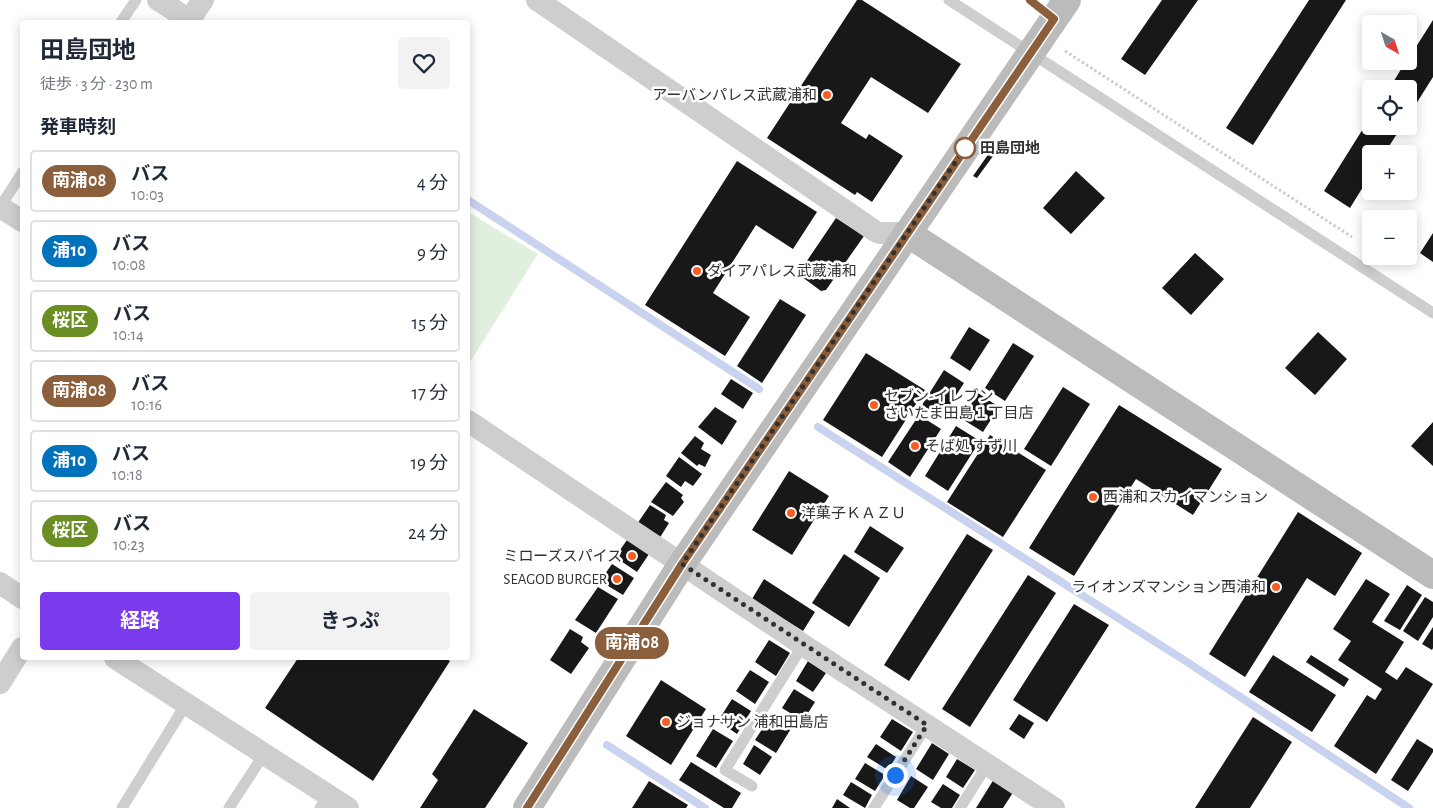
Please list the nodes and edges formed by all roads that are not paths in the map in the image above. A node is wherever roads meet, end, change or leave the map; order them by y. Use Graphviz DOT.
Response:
graph roads {
  1 [pos="136,0"];
  2 [pos="158,0"];
  3 [pos="203,0"];
  4 [pos="537,0"];
  5 [pos="949,0"];
  6 [pos="1030,0"];
  7 [pos="1061,9"];
  8 [pos="122,20"];
  9 [pos="187,20"];
  10 [pos="191,20"];
  11 [pos="1031,52"];
  12 [pos="20,176"];
  13 [pos="0,207"];
  14 [pos="20,220"];
  15 [pos="906,233"];
  16 [pos="1433,314"];
  17 [pos="470,422"];
  18 [pos="682,564"];
  19 [pos="1433,575"];
  20 [pos="0,583"];
  21 [pos="20,597"];
  22 [pos="803,645"];
  23 [pos="20,651"];
  24 [pos="118,660"];
  25 [pos="0,683"];
  26 [pos="186,704"];
  27 [pos="927,725"];
  28 [pos="264,754"];
  29 [pos="987,765"];
  30 [pos="752,786"];
  31 [pos="324,802"];
  32 [pos="122,808"];
  33 [pos="229,808"];
  34 [pos="348,808"];
  35 [pos="527,808"];
  36 [pos="874,808"];
  37 [pos="960,808"];
  38 [pos="1054,808"];
  1 -- 8 [label="lane"];
  2 -- 9 [label="street"];
  3 -- 10 [label="street"];
  4 -- 15 [label="street"];
  5 -- 11 [label="lane"];
  6 -- 7 [label="lane"];
  7 -- 11 [label="street"];
  11 -- 15 [label="street"];
  11 -- 16 [label="lane"];
  12 -- 13 [label="lane"];
  13 -- 14 [label="street"];
  15 -- 18 [label="street"];
  15 -- 19 [label="street"];
  17 -- 18 [label="street"];
  18 -- 22 [label="street"];
  18 -- 35 [label="street"];
  20 -- 21 [label="street"];
  22 -- 27 [label="street"];
  22 -- 30 [label="lane"];
  23 -- 25 [label="street"];
  24 -- 26 [label="street"];
  26 -- 28 [label="street"];
  26 -- 32 [label="lane"];
  27 -- 29 [label="street"];
  27 -- 36 [label="lane"];
  28 -- 31 [label="street"];
  28 -- 33 [label="lane"];
  29 -- 37 [label="lane"];
  29 -- 38 [label="street"];
  31 -- 34 [label="street"];
}
